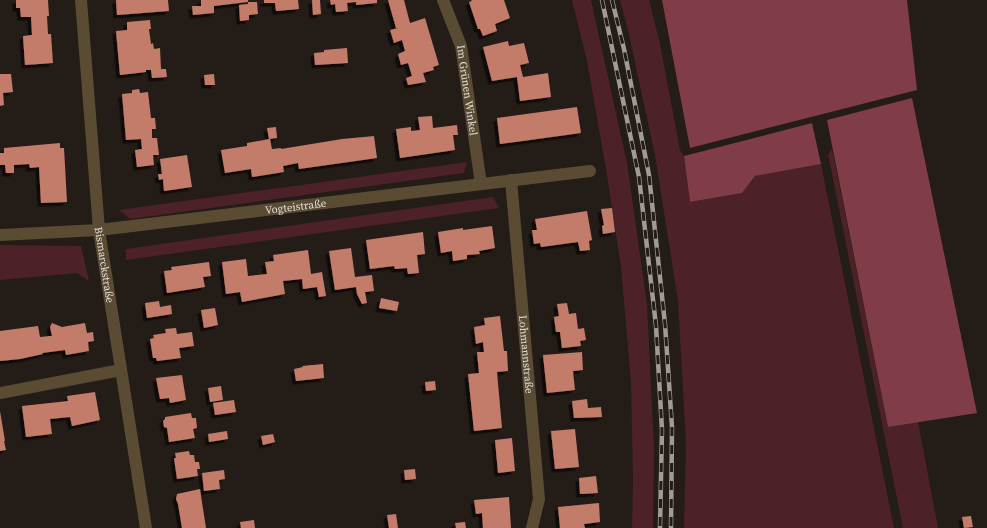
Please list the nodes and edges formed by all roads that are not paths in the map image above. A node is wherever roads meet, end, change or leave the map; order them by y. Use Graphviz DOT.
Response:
graph roads {
  1 [pos="81,0"];
  2 [pos="443,0"];
  3 [pos="590,171"];
  4 [pos="511,180"];
  5 [pos="481,184"];
  6 [pos="99,230"];
  7 [pos="0,235"];
  8 [pos="121,370"];
  9 [pos="0,393"];
  10 [pos="146,528"];
  11 [pos="532,528"];
  1 -- 6 [label="street, Bismarckstraße"];
  2 -- 5 [label="street, Im Grünen Winkel"];
  3 -- 4 [label="street, Vogteistraße"];
  4 -- 5 [label="street, Vogteistraße"];
  4 -- 11 [label="street, Lohmannstraße"];
  5 -- 6 [label="street, Vogteistraße"];
  6 -- 7 [label="street, Vogteistraße"];
  6 -- 8 [label="street, Bismarckstraße"];
  8 -- 9 [label="street"];
  8 -- 10 [label="street, Bismarckstraße"];
}
